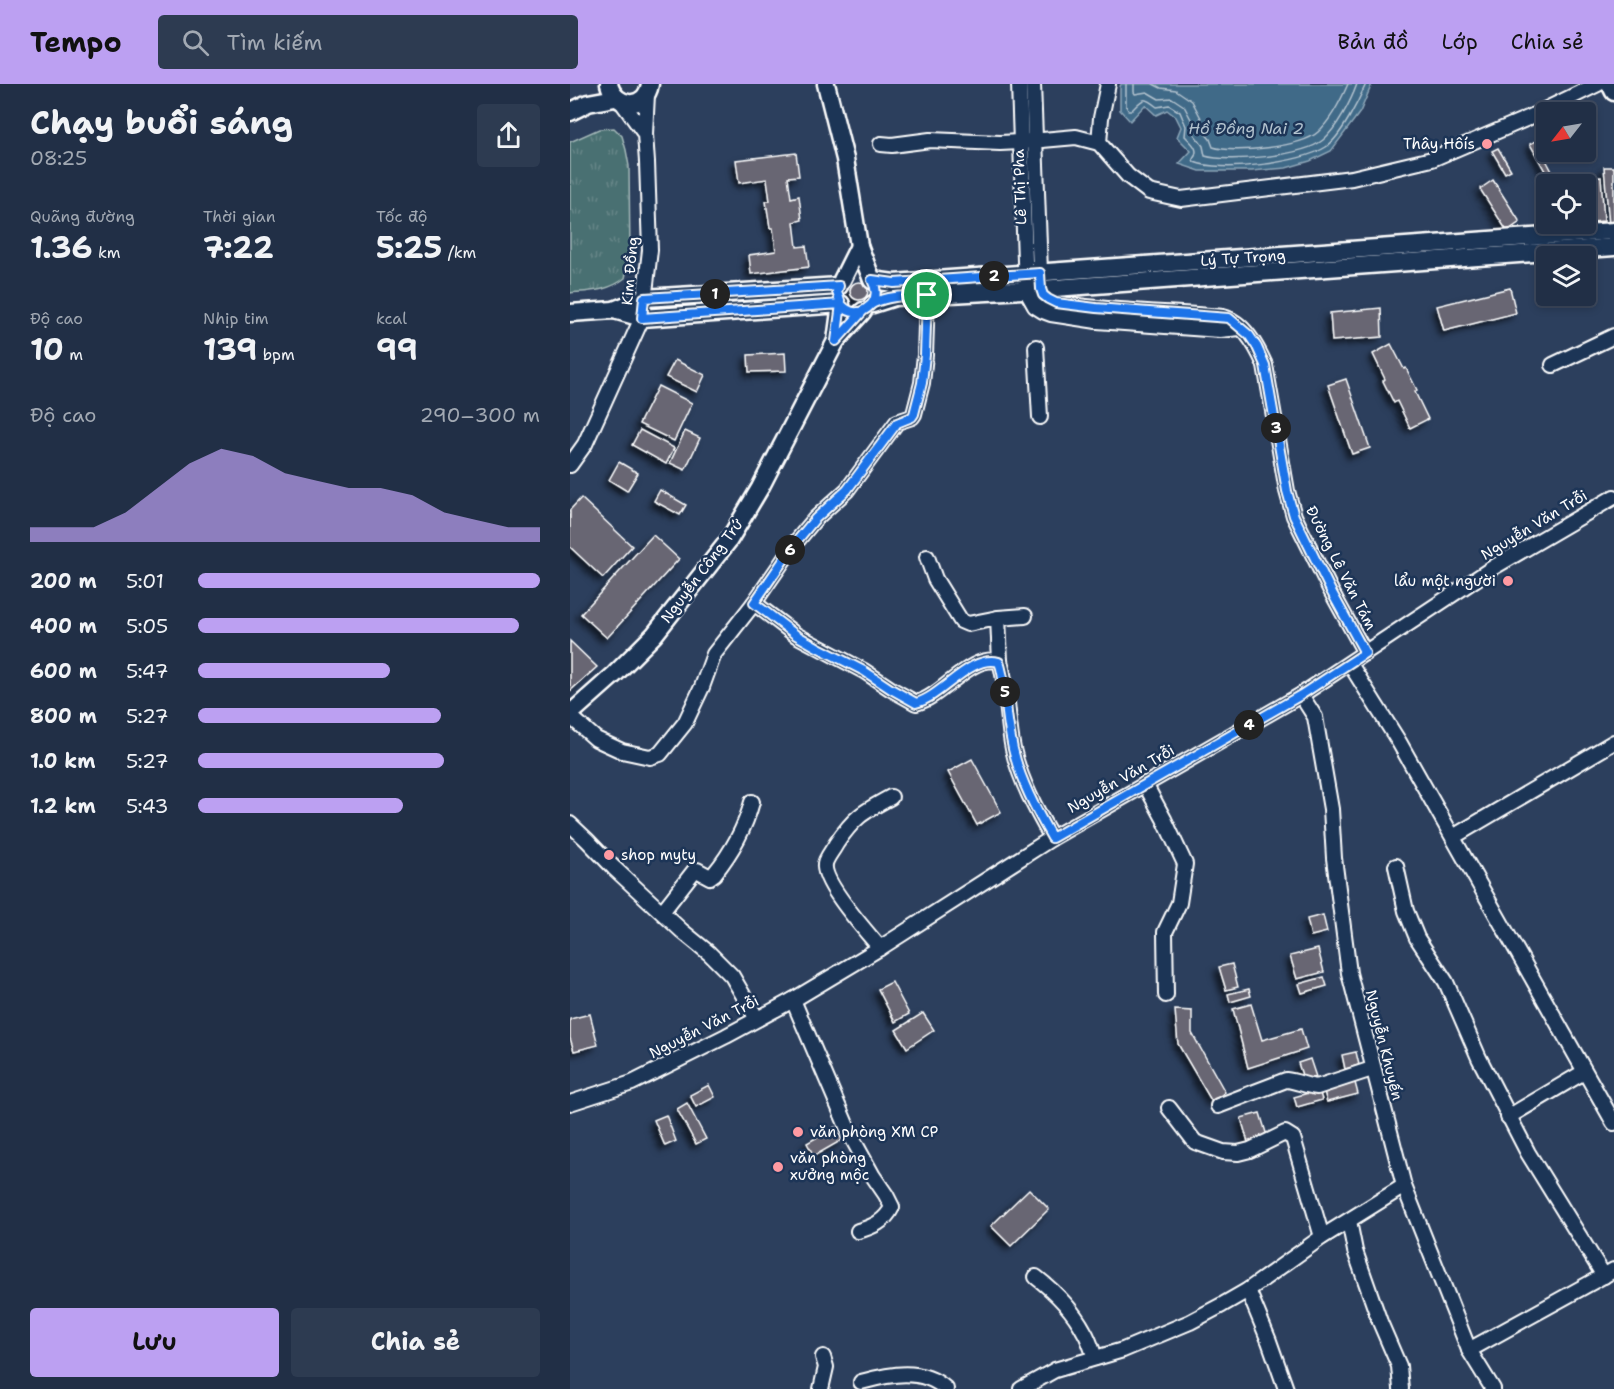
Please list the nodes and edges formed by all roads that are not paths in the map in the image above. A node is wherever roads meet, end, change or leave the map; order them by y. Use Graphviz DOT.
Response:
graph roads {
  1 [pos="826,84"];
  2 [pos="1018,84"];
  3 [pos="1033,84"];
  4 [pos="1108,84"];
  5 [pos="1598,84"];
  6 [pos="1610,84"];
  7 [pos="650,87"];
  8 [pos="614,92"];
  9 [pos="1614,92"];
  10 [pos="570,112"];
  11 [pos="645,134"];
  12 [pos="1035,140"];
  13 [pos="1020,142"];
  14 [pos="1099,143"];
  15 [pos="881,144"];
  16 [pos="1614,231"];
  17 [pos="860,246"];
  18 [pos="1614,247"];
  19 [pos="872,280"];
  20 [pos="1033,281"];
  21 [pos="840,283"];
  22 [pos="927,295"];
  23 [pos="644,298"];
  24 [pos="841,304"];
  25 [pos="868,307"];
  26 [pos="614,310"];
  27 [pos="570,313"];
  28 [pos="642,318"];
  29 [pos="1614,336"];
  30 [pos="836,341"];
  31 [pos="1036,347"];
  32 [pos="1553,364"];
  33 [pos="1040,417"];
  34 [pos="570,465"];
  35 [pos="1614,497"];
  36 [pos="927,557"];
  37 [pos="754,603"];
  38 [pos="1025,616"];
  39 [pos="998,618"];
  40 [pos="1365,653"];
  41 [pos="999,662"];
  42 [pos="1350,664"];
  43 [pos="1301,695"];
  44 [pos="570,715"];
  45 [pos="1614,742"];
  46 [pos="1145,784"];
  47 [pos="891,797"];
  48 [pos="752,802"];
  49 [pos="570,824"];
  50 [pos="1453,837"];
  51 [pos="1052,838"];
  52 [pos="1396,866"];
  53 [pos="662,912"];
  54 [pos="880,948"];
  55 [pos="1166,995"];
  56 [pos="793,1000"];
  57 [pos="757,1019"];
  58 [pos="1372,1069"];
  59 [pos="1584,1072"];
  60 [pos="570,1103"];
  61 [pos="1218,1106"];
  62 [pos="1168,1108"];
  63 [pos="1508,1117"];
  64 [pos="1614,1123"];
  65 [pos="1404,1186"];
  66 [pos="1349,1221"];
  67 [pos="858,1231"];
  68 [pos="1322,1237"];
  69 [pos="1609,1273"];
  70 [pos="1036,1277"];
  71 [pos="1248,1290"];
  72 [pos="1469,1350"];
  73 [pos="823,1358"];
  74 [pos="1095,1358"];
  75 [pos="861,1382"];
  76 [pos="1028,1387"];
  77 [pos="821,1389"];
  78 [pos="946,1389"];
  79 [pos="1286,1389"];
  80 [pos="1401,1389"];
  81 [pos="1492,1389"];
  1 -- 17 [label="street"];
  2 -- 13 [label="street"];
  3 -- 12 [label="street, Lê Thị Pha"];
  4 -- 14 [label="street"];
  5 -- 14 [label="street"];
  6 -- 9 [label="street"];
  7 -- 8 [label="street"];
  7 -- 11 [label="street, Kim Đồng"];
  8 -- 10 [label="street"];
  8 -- 11 [label="street"];
  11 -- 23 [label="street, Kim Đồng"];
  12 -- 13 [label="street"];
  12 -- 14 [label="street"];
  12 -- 20 [label="street, Lê Thị Pha"];
  13 -- 15 [label="street"];
  13 -- 20 [label="street"];
  16 -- 20 [label="street, Lý Tự Trọng"];
  17 -- 19 [label="street"];
  17 -- 21 [label="street"];
  18 -- 20 [label="street, Lý Tự Trọng"];
  19 -- 20 [label="street, Lý Tự Trọng"];
  19 -- 21 [label="street"];
  19 -- 25 [label="street"];
  20 -- 22 [label="street, Lý Tự Trọng"];
  20 -- 40 [label="street, Đường Lê Văn Tám"];
  21 -- 23 [label="street"];
  21 -- 24 [label="street"];
  22 -- 25 [label="street, Lý Tự Trọng"];
  22 -- 37 [label="street"];
  23 -- 26 [label="street"];
  23 -- 28 [label="street, Kim Đồng"];
  24 -- 25 [label="street"];
  24 -- 28 [label="street"];
  24 -- 30 [label="street, Nguyễn Công Trứ"];
  25 -- 30 [label="street, Nguyễn Công Trứ"];
  26 -- 27 [label="street"];
  26 -- 28 [label="street"];
  28 -- 34 [label="street, Kim Đồng"];
  29 -- 32 [label="street"];
  30 -- 44 [label="street, Nguyễn Công Trứ"];
  31 -- 33 [label="street"];
  35 -- 40 [label="street, Nguyễn Văn Trỗi"];
  36 -- 39 [label="street"];
  37 -- 41 [label="street"];
  37 -- 44 [label="street"];
  38 -- 39 [label="street"];
  39 -- 41 [label="street"];
  40 -- 42 [label="street, Nguyễn Văn Trỗi"];
  41 -- 51 [label="street"];
  42 -- 43 [label="street, Nguyễn Văn Trỗi"];
  42 -- 50 [label="street"];
  43 -- 46 [label="street, Nguyễn Văn Trỗi"];
  43 -- 58 [label="street, Nguyễn Khuyến"];
  45 -- 50 [label="street"];
  46 -- 51 [label="street, Nguyễn Văn Trỗi"];
  46 -- 55 [label="street"];
  47 -- 54 [label="street"];
  48 -- 53 [label="street"];
  49 -- 53 [label="street"];
  50 -- 59 [label="street"];
  51 -- 54 [label="street, Nguyễn Văn Trỗi"];
  52 -- 63 [label="street"];
  53 -- 57 [label="street"];
  54 -- 56 [label="street, Nguyễn Văn Trỗi"];
  56 -- 57 [label="street, Nguyễn Văn Trỗi"];
  56 -- 67 [label="street"];
  57 -- 60 [label="street, Nguyễn Văn Trỗi"];
  58 -- 61 [label="street"];
  58 -- 65 [label="street, Nguyễn Khuyến"];
  59 -- 63 [label="street"];
  59 -- 64 [label="street"];
  62 -- 68 [label="street"];
  63 -- 69 [label="street"];
  65 -- 66 [label="street"];
  65 -- 72 [label="street, Nguyễn Khuyến"];
  66 -- 68 [label="street"];
  66 -- 80 [label="street"];
  68 -- 71 [label="street"];
  69 -- 72 [label="street"];
  70 -- 74 [label="street"];
  71 -- 74 [label="street"];
  71 -- 79 [label="street"];
  72 -- 81 [label="street, Nguyễn Khuyến"];
  73 -- 77 [label="street"];
  74 -- 76 [label="street"];
  75 -- 78 [label="street"];
}
